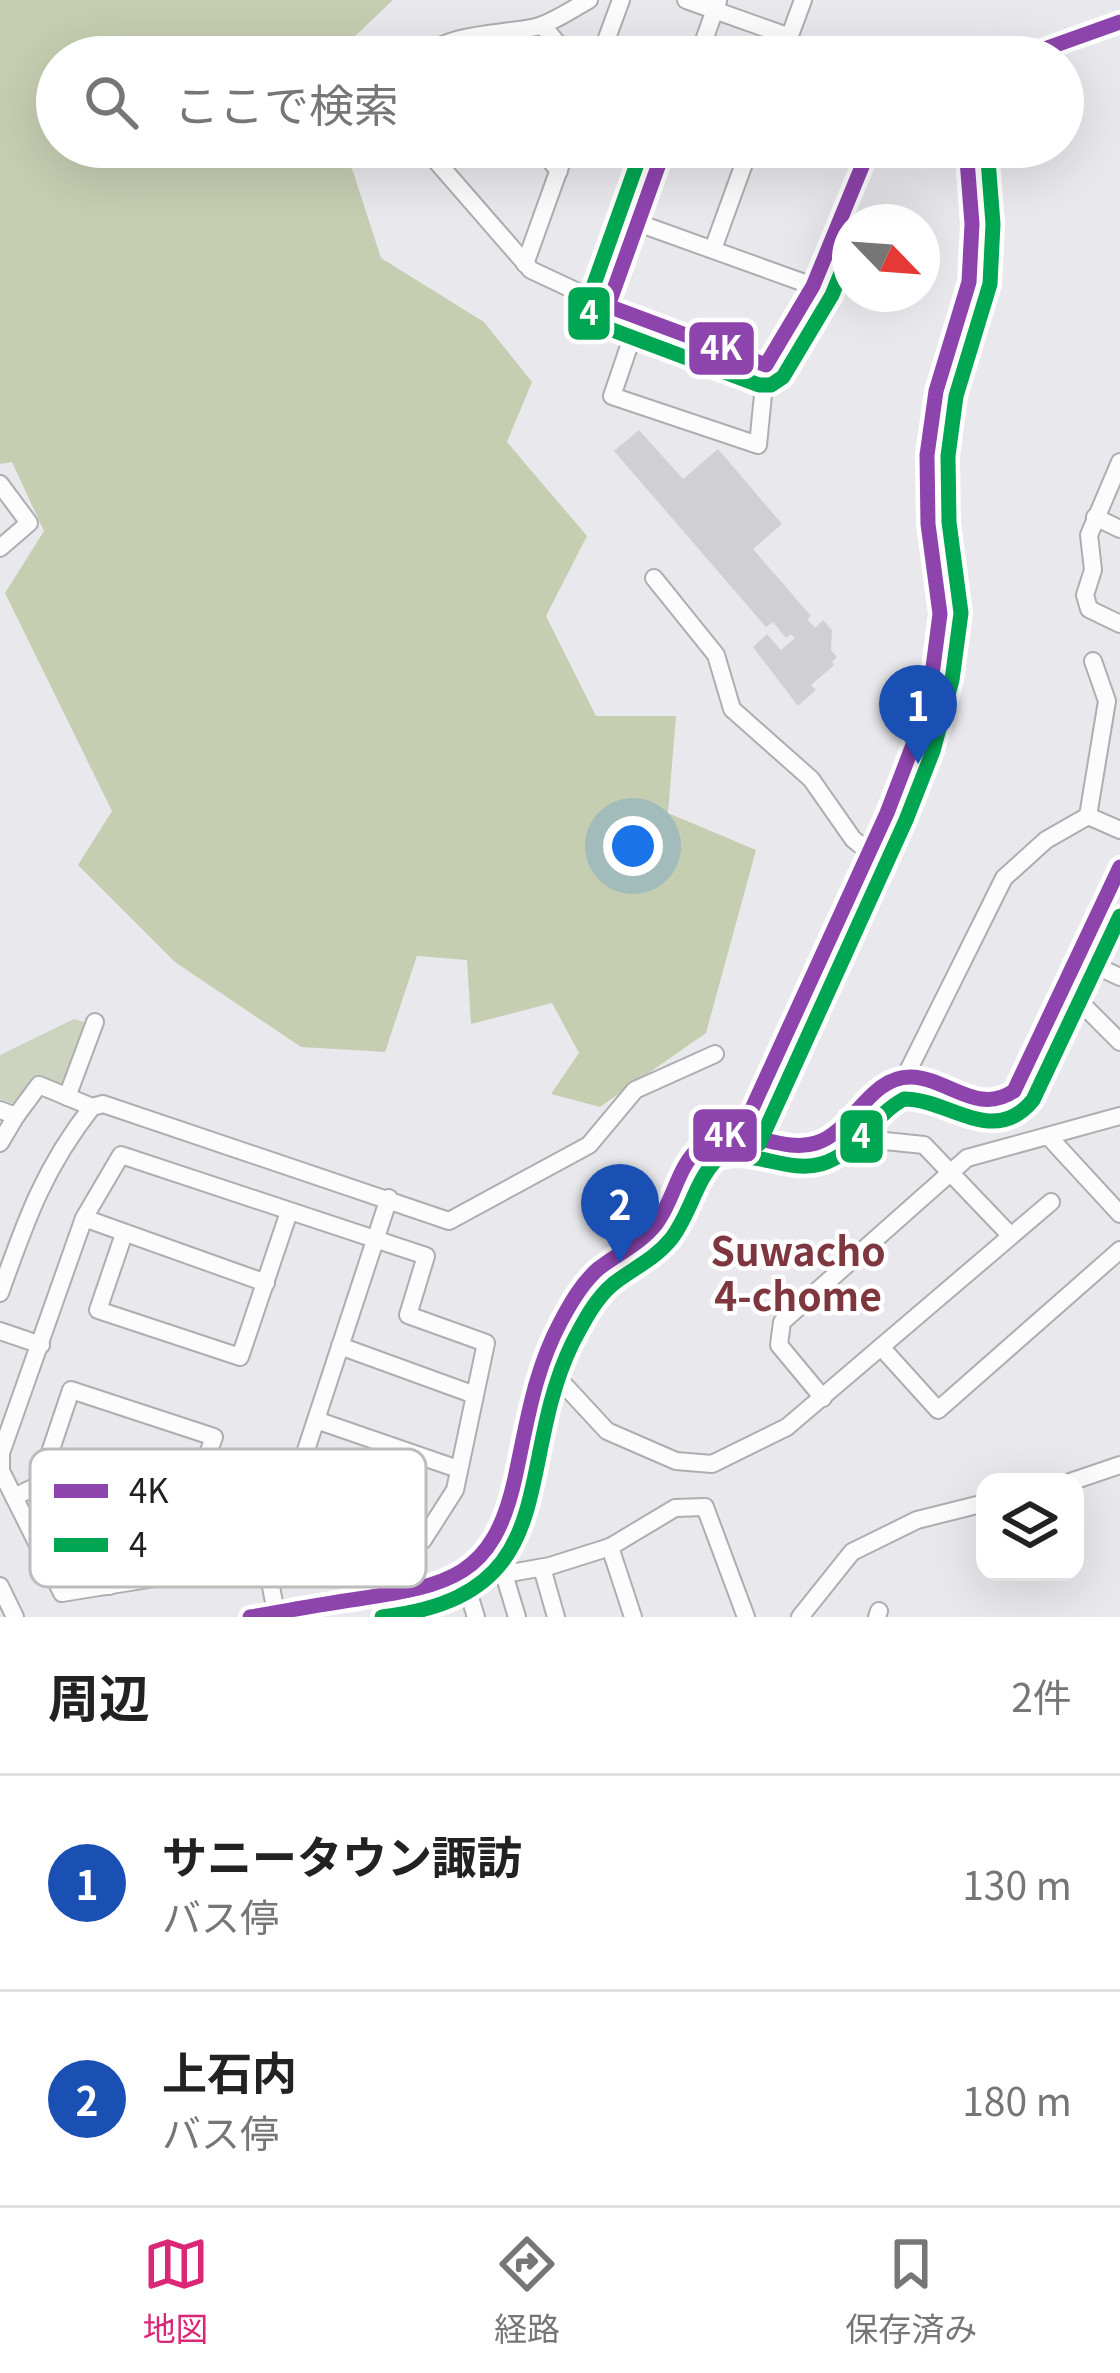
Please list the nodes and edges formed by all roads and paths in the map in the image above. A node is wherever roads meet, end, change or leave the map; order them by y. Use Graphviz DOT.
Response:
graph roads {
  1 [pos="589,0"];
  2 [pos="621,0"];
  3 [pos="686,0"];
  4 [pos="803,0"];
  5 [pos="716,5"];
  6 [pos="1120,22"];
  7 [pos="542,26"];
  8 [pos="486,36"];
  9 [pos="550,36"];
  10 [pos="608,36"];
  11 [pos="705,36"];
  12 [pos="788,36"];
  13 [pos="790,36"];
  14 [pos="1081,36"];
  15 [pos="442,168"];
  16 [pos="556,168"];
  17 [pos="560,168"];
  18 [pos="658,168"];
  19 [pos="742,168"];
  20 [pos="861,168"];
  21 [pos="968,168"];
  22 [pos="559,171"];
  23 [pos="638,223"];
  24 [pos="712,249"];
  25 [pos="525,264"];
  26 [pos="813,286"];
  27 [pos="608,307"];
  28 [pos="639,317"];
  29 [pos="766,365"];
  30 [pos="1120,462"];
  31 [pos="0,484"];
  32 [pos="1095,518"];
  33 [pos="1120,529"];
  34 [pos="0,548"];
  35 [pos="654,578"];
  36 [pos="1120,624"];
  37 [pos="1093,661"];
  38 [pos="1088,816"];
  39 [pos="1120,830"];
  40 [pos="870,853"];
  41 [pos="1118,876"];
  42 [pos="1077,957"];
  43 [pos="1120,977"];
  44 [pos="1064,986"];
  45 [pos="95,1022"];
  46 [pos="1120,1042"];
  47 [pos="715,1054"];
  48 [pos="905,1077"];
  49 [pos="68,1097"];
  50 [pos="92,1107"];
  51 [pos="8,1113"];
  52 [pos="1120,1116"];
  53 [pos="841,1131"];
  54 [pos="740,1135"];
  55 [pos="1049,1137"];
  56 [pos="0,1143"];
  57 [pos="952,1174"];
  58 [pos="389,1198"];
  59 [pos="1051,1202"];
  60 [pos="289,1212"];
  61 [pos="1120,1214"];
  62 [pos="83,1218"];
  63 [pos="124,1234"];
  64 [pos="1010,1235"];
  65 [pos="376,1239"];
  66 [pos="1120,1250"];
  67 [pos="266,1282"];
  68 [pos="0,1293"];
  69 [pos="0,1331"];
  70 [pos="41,1345"];
  71 [pos="340,1346"];
  72 [pos="881,1347"];
  73 [pos="540,1369"];
  74 [pos="472,1394"];
  75 [pos="823,1398"];
  76 [pos="316,1420"];
  77 [pos="51,1449"];
  78 [pos="210,1449"];
  79 [pos="306,1449"];
  80 [pos="400,1449"];
  81 [pos="426,1458"];
  82 [pos="1120,1465"];
  83 [pos="458,1469"];
  84 [pos="1084,1477"];
  85 [pos="30,1489"];
  86 [pos="14,1497"];
  87 [pos="976,1505"];
  88 [pos="30,1529"];
  89 [pos="426,1535"];
  90 [pos="610,1547"];
  91 [pos="487,1552"];
  92 [pos="542,1568"];
  93 [pos="463,1572"];
  94 [pos="504,1574"];
  95 [pos="0,1586"];
  96 [pos="59,1587"];
  97 [pos="102,1587"];
  98 [pos="271,1587"];
  99 [pos="355,1609"];
  100 [pos="313,1612"];
  101 [pos="276,1613"];
  102 [pos="15,1617"];
  103 [pos="250,1617"];
  104 [pos="476,1617"];
  105 [pos="517,1617"];
  106 [pos="556,1617"];
  107 [pos="633,1617"];
  108 [pos="746,1617"];
  109 [pos="800,1617"];
  1 -- 7 [label="street"];
  2 -- 10 [label="street"];
  3 -- 5 [label="street"];
  4 -- 13 [label="street"];
  5 -- 11 [label="street"];
  5 -- 12 [label="street"];
  6 -- 14 [label="street"];
  7 -- 8 [label="street"];
  7 -- 9 [label="street"];
  15 -- 25 [label="street"];
  16 -- 22 [label="street"];
  17 -- 22 [label="street"];
  18 -- 23 [label="street"];
  19 -- 24 [label="street"];
  20 -- 26 [label="street"];
  21 -- 40 [label="street"];
  22 -- 25 [label="street"];
  23 -- 24 [label="street"];
  23 -- 27 [label="street"];
  24 -- 26 [label="street"];
  25 -- 27 [label="street"];
  26 -- 29 [label="street"];
  27 -- 28 [label="street"];
  28 -- 29 [label="street"];
  28 -- 29 [label="street"];
  30 -- 32 [label="street"];
  31 -- 34 [label="street"];
  32 -- 33 [label="street"];
  32 -- 36 [label="street"];
  35 -- 40 [label="street"];
  37 -- 38 [label="street"];
  38 -- 39 [label="street"];
  38 -- 48 [label="street"];
  40 -- 54 [label="street"];
  41 -- 42 [label="street"];
  42 -- 43 [label="street"];
  42 -- 44 [label="street"];
  44 -- 46 [label="street"];
  44 -- 48 [label="street"];
  45 -- 49 [label="street"];
  47 -- 58 [label="street"];
  48 -- 53 [label="street"];
  49 -- 50 [label="street"];
  49 -- 51 [label="street"];
  50 -- 58 [label="street"];
  50 -- 68 [label="street"];
  51 -- 56 [label="street"];
  52 -- 55 [label="street"];
  53 -- 54 [label="street"];
  53 -- 57 [label="street"];
  54 -- 73 [label="street"];
  55 -- 57 [label="street"];
  55 -- 61 [label="street"];
  57 -- 64 [label="street"];
  57 -- 75 [label="street"];
  58 -- 65 [label="street"];
  59 -- 64 [label="street"];
  60 -- 62 [label="street"];
  60 -- 65 [label="street"];
  60 -- 67 [label="street"];
  62 -- 63 [label="street"];
  62 -- 70 [label="street"];
  63 -- 67 [label="street"];
  63 -- 67 [label="street"];
  64 -- 72 [label="street"];
  65 -- 71 [label="street"];
  65 -- 74 [label="street"];
  66 -- 72 [label="street"];
  69 -- 70 [label="street"];
  70 -- 86 [label="street"];
  71 -- 74 [label="street"];
  71 -- 76 [label="street"];
  72 -- 75 [label="street"];
  73 -- 75 [label="street"];
  73 -- 91 [label="street"];
  74 -- 83 [label="street"];
  76 -- 79 [label="street"];
  76 -- 80 [label="street"];
  77 -- 78 [label="street"];
  81 -- 83 [label="street"];
  82 -- 84 [label="street"];
  83 -- 89 [label="street"];
  85 -- 86 [label="street"];
  86 -- 88 [label="street"];
  87 -- 109 [label="street"];
  90 -- 92 [label="street"];
  90 -- 107 [label="street"];
  90 -- 108 [label="street"];
  91 -- 93 [label="street"];
  91 -- 94 [label="street"];
  92 -- 94 [label="street"];
  92 -- 106 [label="street"];
  93 -- 99 [label="street"];
  93 -- 104 [label="street"];
  94 -- 105 [label="street"];
  95 -- 102 [label="street"];
  96 -- 97 [label="street"];
  98 -- 101 [label="street"];
  99 -- 100 [label="street"];
  100 -- 101 [label="street"];
  101 -- 103 [label="street"];
}
